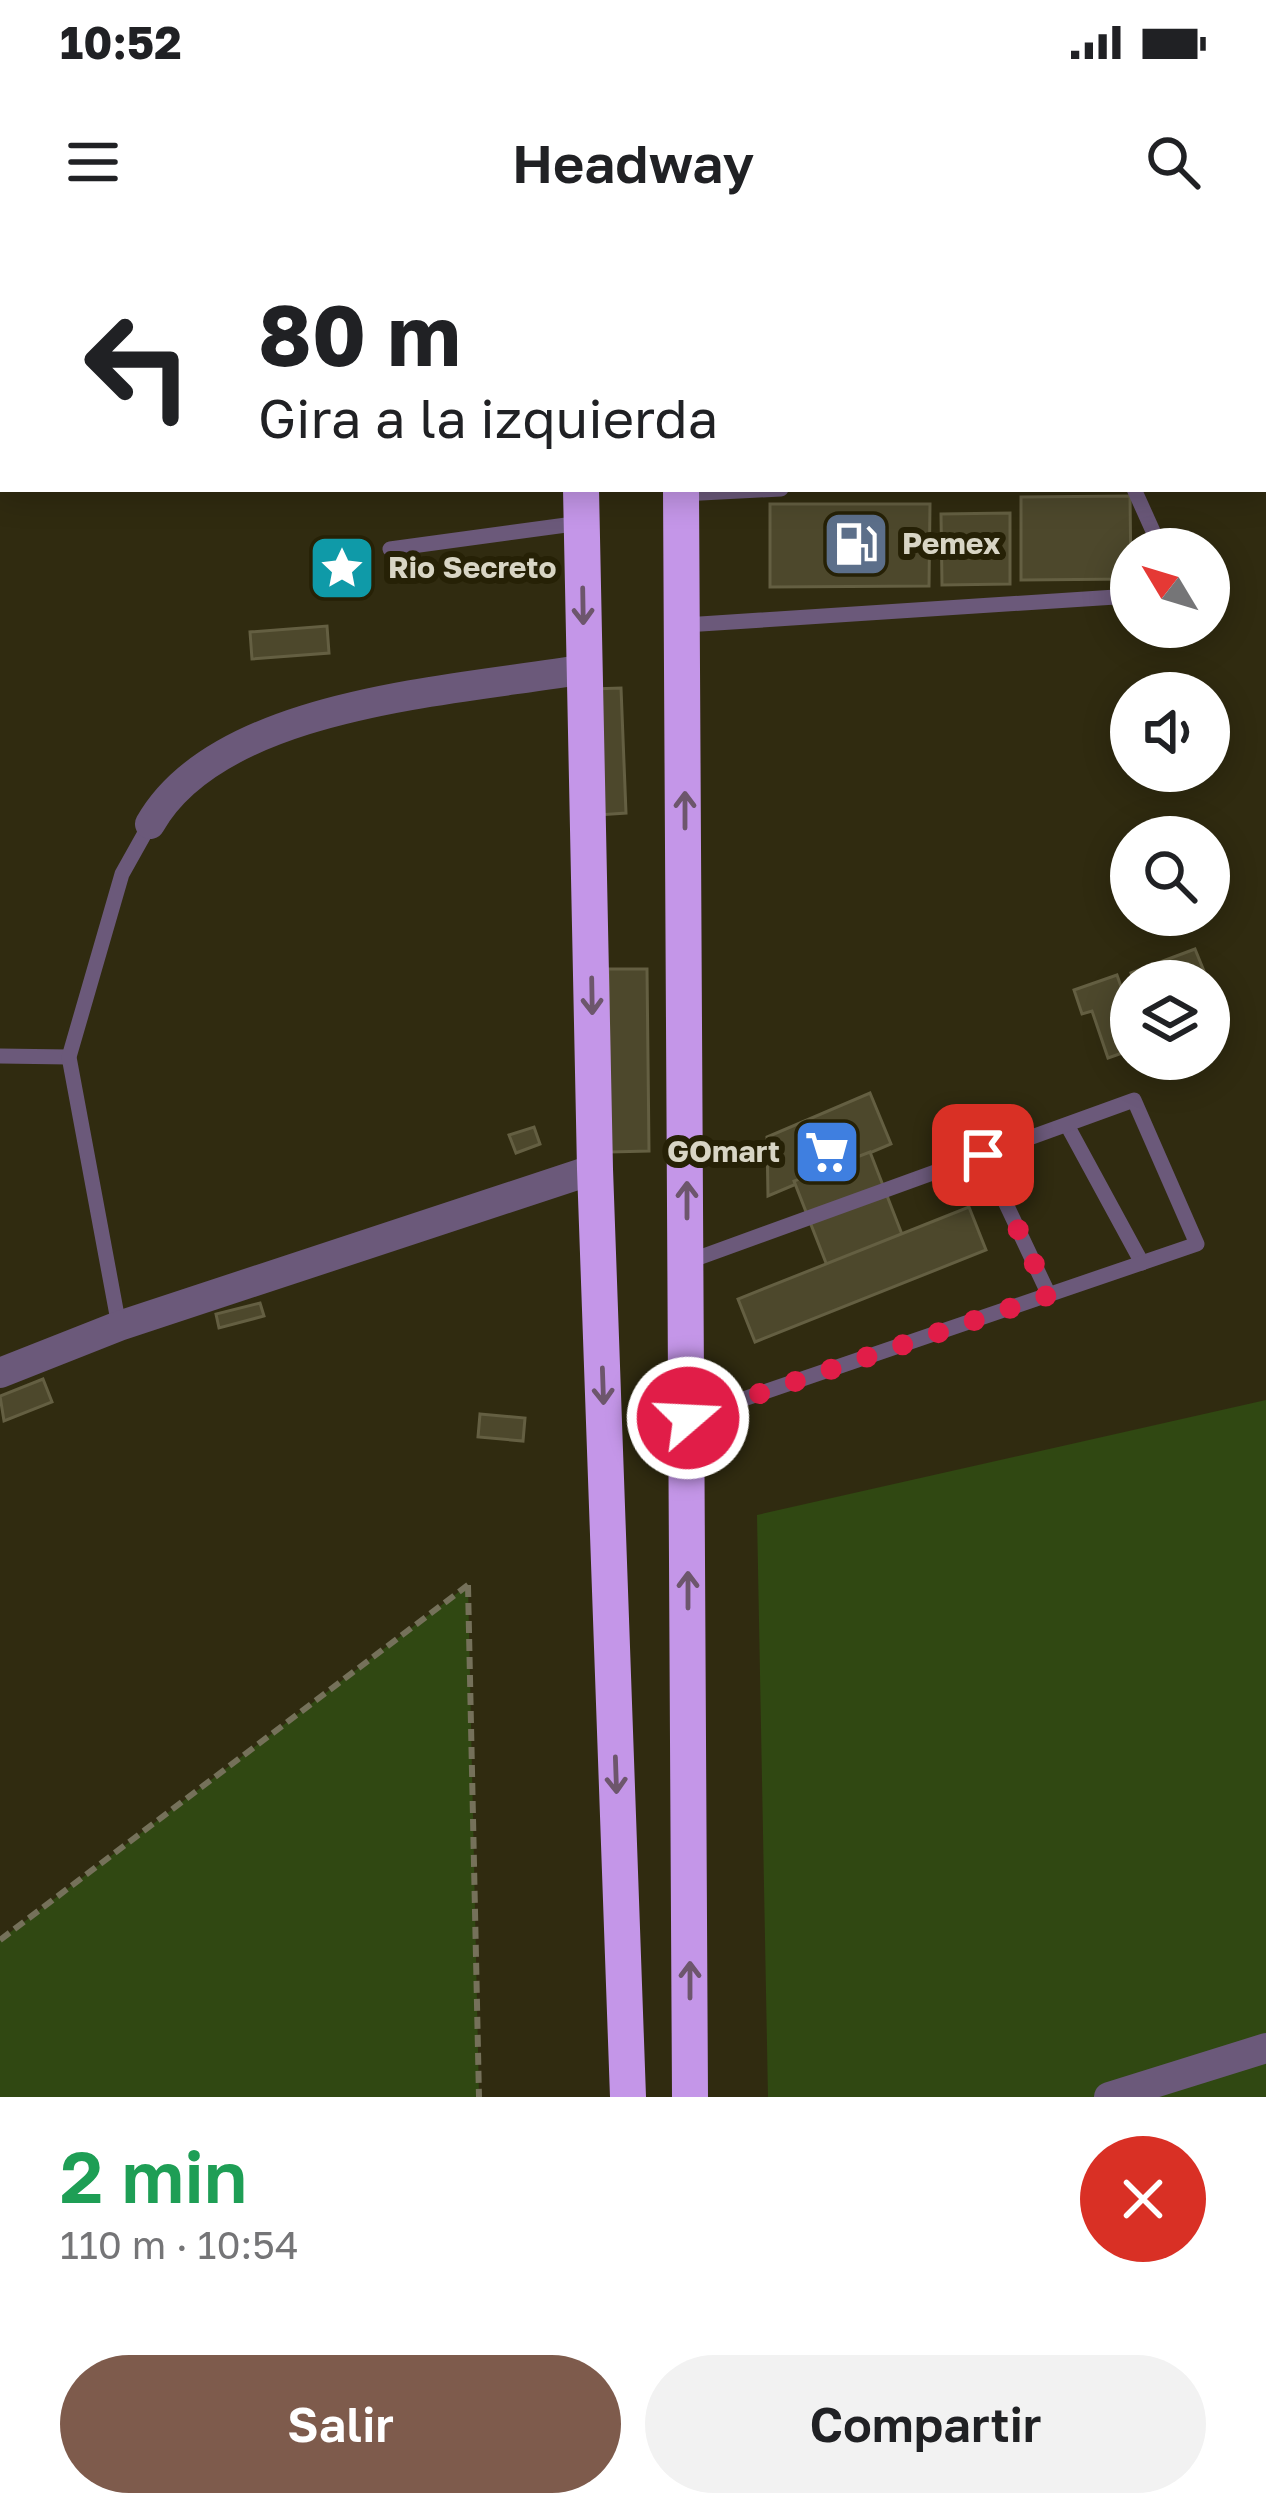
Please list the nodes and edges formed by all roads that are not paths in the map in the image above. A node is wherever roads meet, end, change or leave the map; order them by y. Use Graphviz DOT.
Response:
graph roads {
  1 [pos="681,492"];
  2 [pos="1135,492"];
  3 [pos="581,506"];
  4 [pos="1152,528"];
  5 [pos="390,549"];
  6 [pos="1110,597"];
  7 [pos="685,625"];
  8 [pos="585,669"];
  9 [pos="150,824"];
  10 [pos="0,1056"];
  11 [pos="69,1057"];
  12 [pos="1067,1125"];
  13 [pos="983,1155"];
  14 [pos="595,1168"];
  15 [pos="687,1262"];
  16 [pos="1142,1263"];
  17 [pos="1049,1295"];
  18 [pos="119,1325"];
  19 [pos="0,1373"];
  20 [pos="688,1418"];
  21 [pos="1266,2048"];
  22 [pos="628,2097"];
  23 [pos="690,2097"];
  24 [pos="1109,2097"];
  1 -- 7 [label="highway"];
  2 -- 4 [label="lane"];
  3 -- 5 [label="lane"];
  3 -- 8 [label="highway, one-way"];
  6 -- 7 [label="lane"];
  15 -- 7 [label="highway, one-way"];
  8 -- 9 [label="street"];
  8 -- 14 [label="highway, one-way"];
  9 -- 11 [label="lane"];
  10 -- 11 [label="lane"];
  11 -- 18 [label="lane"];
  12 -- 13 [label="lane"];
  12 -- 16 [label="lane"];
  12 -- 16 [label="lane"];
  13 -- 15 [label="lane"];
  13 -- 17 [label="lane"];
  14 -- 18 [label="street"];
  14 -- 22 [label="highway, one-way"];
  15 -- 20 [label="highway"];
  16 -- 17 [label="lane"];
  17 -- 20 [label="lane"];
  18 -- 19 [label="street"];
  23 -- 20 [label="highway, one-way"];
  21 -- 24 [label="street"];
}
